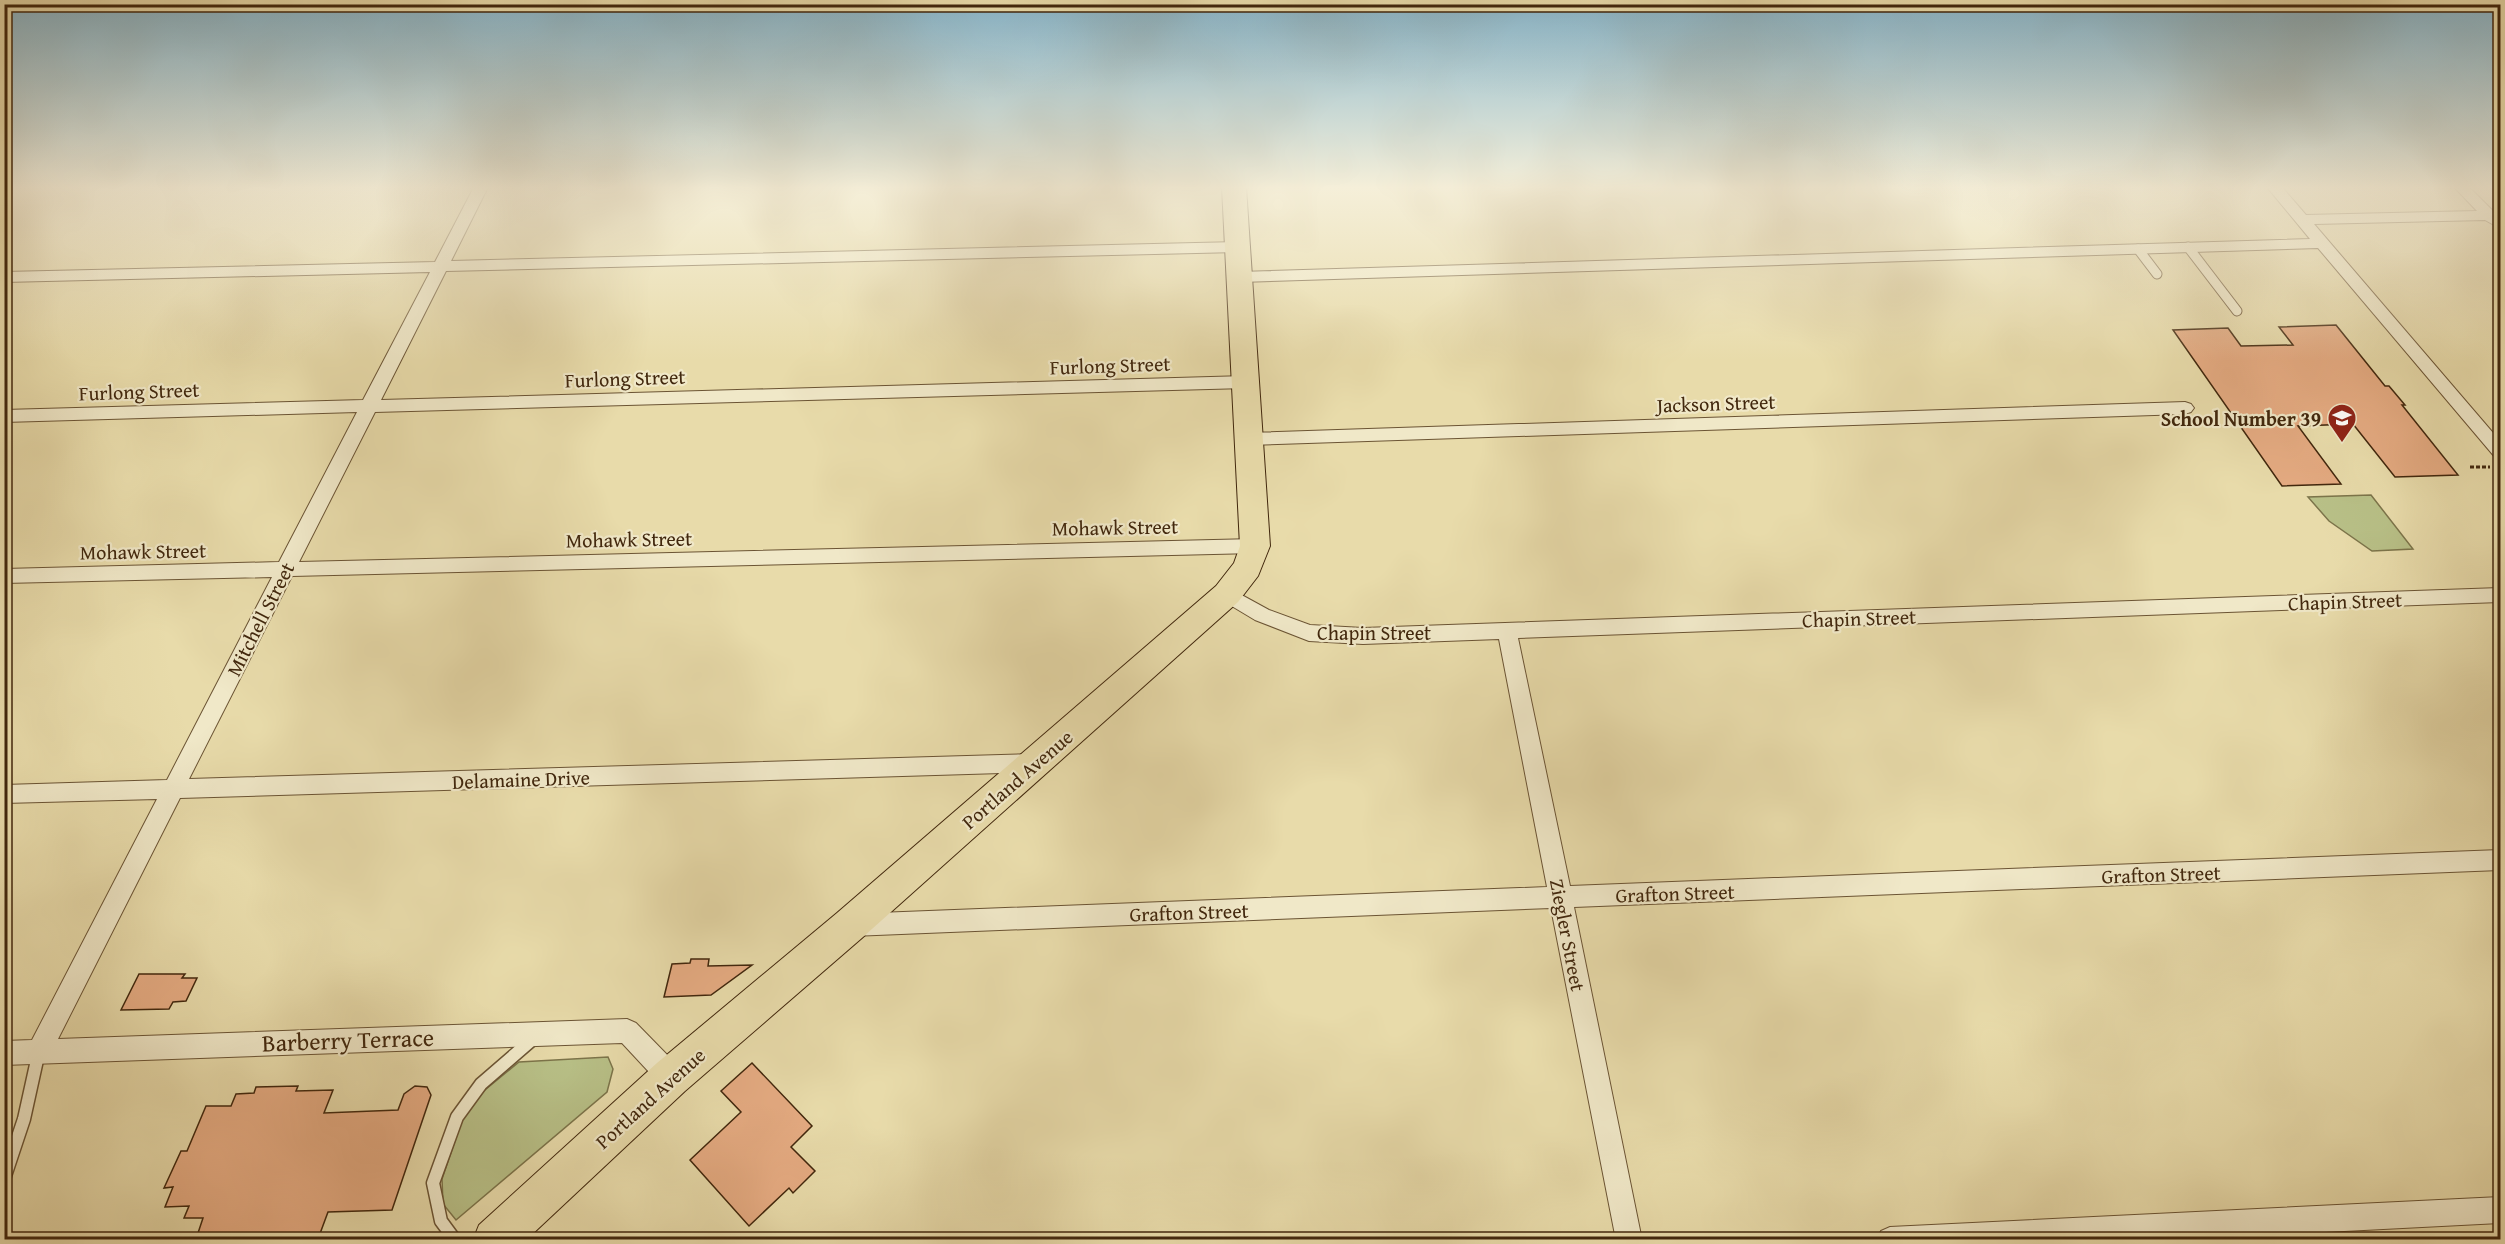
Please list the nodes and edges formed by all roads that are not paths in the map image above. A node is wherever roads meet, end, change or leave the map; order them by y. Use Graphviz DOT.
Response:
graph roads {
  1 [pos="452,245"];
  2 [pos="2253,245"];
  3 [pos="2324,245"];
  4 [pos="1238,247"];
  5 [pos="2188,247"];
  6 [pos="2138,249"];
  7 [pos="441,267"];
  8 [pos="2157,274"];
  9 [pos="4,277"];
  10 [pos="1240,278"];
  11 [pos="2237,311"];
  12 [pos="1246,382"];
  13 [pos="369,406"];
  14 [pos="2185,408"];
  15 [pos="4,416"];
  16 [pos="1249,439"];
  17 [pos="2498,459"];
  18 [pos="1255,546"];
  19 [pos="285,570"];
  20 [pos="4,576"];
  21 [pos="1227,594"];
  22 [pos="2500,596"];
  23 [pos="1507,630"];
  24 [pos="1037,763"];
  25 [pos="173,789"];
  26 [pos="4,794"];
  27 [pos="2500,860"];
  28 [pos="1561,897"];
  29 [pos="850,925"];
  30 [pos="539,1034"];
  31 [pos="39,1051"];
  32 [pos="4,1053"];
  33 [pos="671,1077"];
  34 [pos="4,1179"];
  35 [pos="2500,1210"];
  36 [pos="455,1239"];
  37 [pos="494,1239"];
  38 [pos="1629,1239"];
  39 [pos="1890,1239"];
  1 -- 7 [label="street, Mitchell Street"];
  2 -- 5 [label="street"];
  3 -- 17 [label="street"];
  4 -- 7 [label="street"];
  4 -- 10 [label="main road, Portland Avenue"];
  5 -- 6 [label="street"];
  5 -- 11 [label="lane"];
  6 -- 8 [label="lane"];
  6 -- 10 [label="street"];
  7 -- 9 [label="street"];
  7 -- 13 [label="street, Mitchell Street"];
  10 -- 12 [label="main road, Portland Avenue"];
  12 -- 13 [label="street, Furlong Street"];
  12 -- 16 [label="main road, Portland Avenue"];
  13 -- 15 [label="street, Furlong Street"];
  13 -- 19 [label="street, Mitchell Street"];
  14 -- 16 [label="street, Jackson Street"];
  16 -- 18 [label="main road, Portland Avenue"];
  18 -- 19 [label="street, Mohawk Street"];
  18 -- 21 [label="main road, Portland Avenue"];
  19 -- 20 [label="street, Mohawk Street"];
  19 -- 25 [label="street, Mitchell Street"];
  21 -- 23 [label="street, Chapin Street"];
  21 -- 24 [label="main road, Portland Avenue"];
  22 -- 23 [label="street, Chapin Street"];
  23 -- 28 [label="street, Ziegler Street"];
  24 -- 25 [label="street, Delamaine Drive"];
  24 -- 29 [label="main road, Portland Avenue"];
  25 -- 26 [label="street, Delamaine Drive"];
  25 -- 31 [label="street, Mitchell Street"];
  27 -- 28 [label="street, Grafton Street"];
  28 -- 29 [label="street, Grafton Street"];
  28 -- 38 [label="street, Ziegler Street"];
  29 -- 33 [label="main road, Portland Avenue"];
  30 -- 31 [label="street, Barberry Terrace"];
  30 -- 33 [label="street, Barberry Terrace"];
  30 -- 36 [label="lane"];
  31 -- 32 [label="street, Barberry Terrace"];
  31 -- 34 [label="lane"];
  33 -- 37 [label="main road, Portland Avenue"];
  35 -- 39 [label="street"];
}
